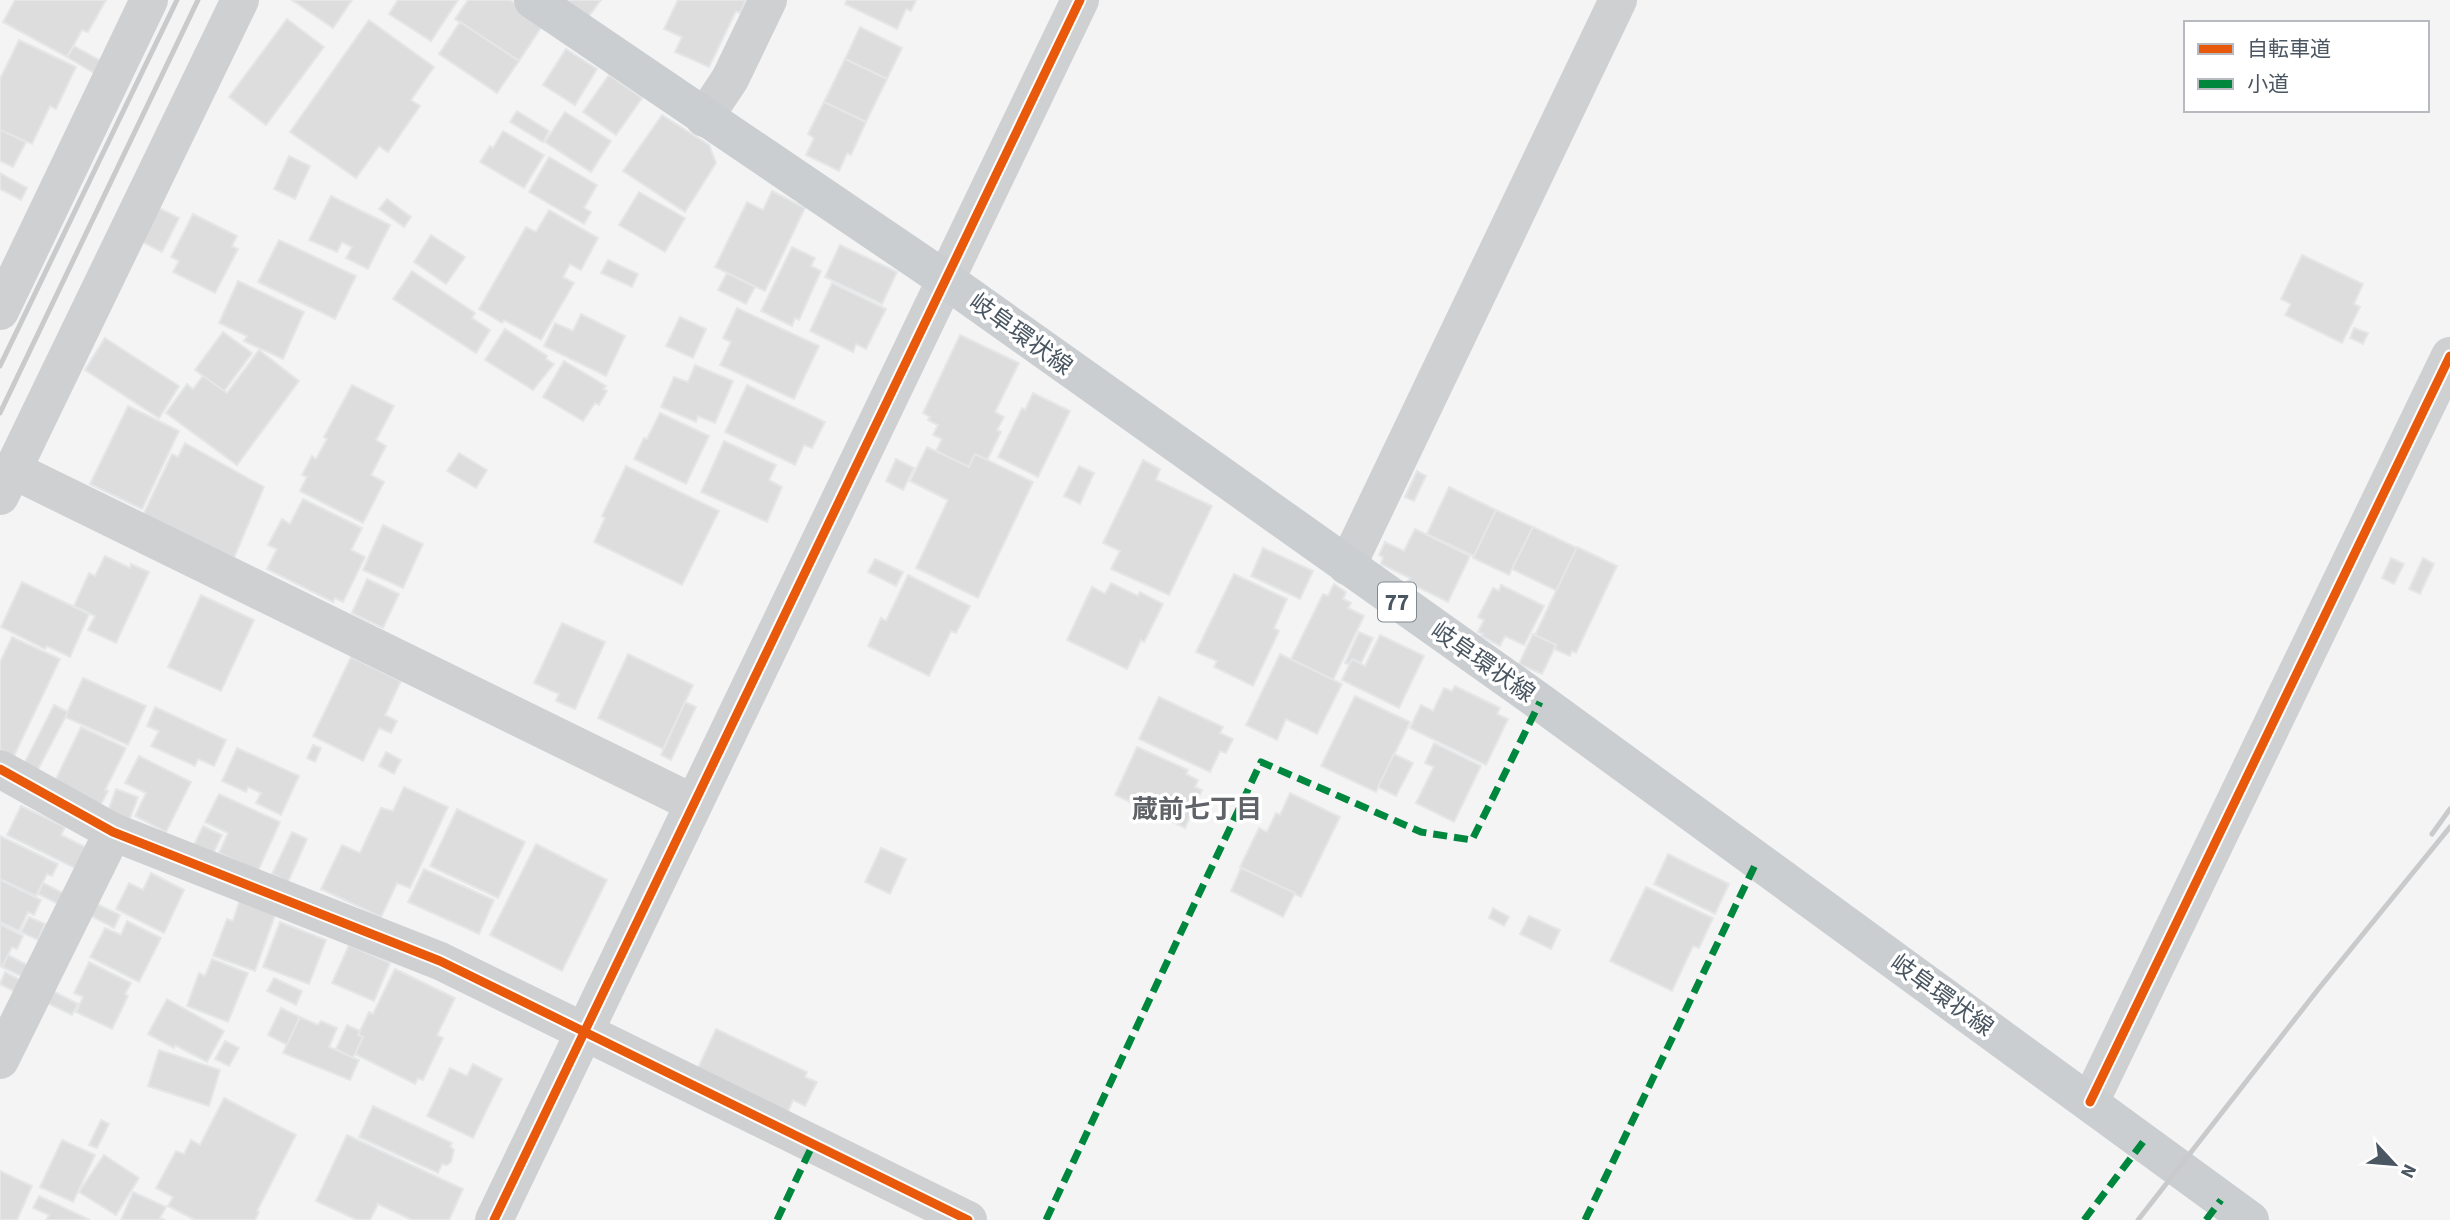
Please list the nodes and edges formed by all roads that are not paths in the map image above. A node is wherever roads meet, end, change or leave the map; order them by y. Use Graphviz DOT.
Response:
graph roads {
  1 [pos="149,0"];
  2 [pos="240,0"];
  3 [pos="533,0"];
  4 [pos="768,0"];
  5 [pos="1080,0"];
  6 [pos="1618,0"];
  7 [pos="704,118"];
  8 [pos="946,280"];
  9 [pos="0,311"];
  10 [pos="2450,356"];
  11 [pos="6,483"];
  12 [pos="1347,566"];
  13 [pos="0,769"];
  14 [pos="693,803"];
  15 [pos="114,832"];
  16 [pos="584,1032"];
  17 [pos="0,1060"];
  18 [pos="2090,1102"];
  19 [pos="494,1220"];
  20 [pos="968,1220"];
  21 [pos="2250,1220"];
  1 -- 9 [label="street"];
  2 -- 11 [label="street"];
  3 -- 7 [label="main road, 岐阜環状線 / 77"];
  4 -- 7 [label="street"];
  5 -- 8 [label="street"];
  6 -- 12 [label="street"];
  7 -- 8 [label="main road, 岐阜環状線 / 77"];
  8 -- 12 [label="main road, 岐阜環状線 / 77"];
  8 -- 14 [label="street"];
  10 -- 18 [label="street"];
  11 -- 14 [label="street"];
  12 -- 18 [label="main road, 岐阜環状線 / 77"];
  13 -- 15 [label="street"];
  14 -- 16 [label="street"];
  15 -- 16 [label="street"];
  15 -- 17 [label="street"];
  16 -- 19 [label="street"];
  16 -- 20 [label="street"];
  18 -- 21 [label="main road, 岐阜環状線 / 77"];
}
